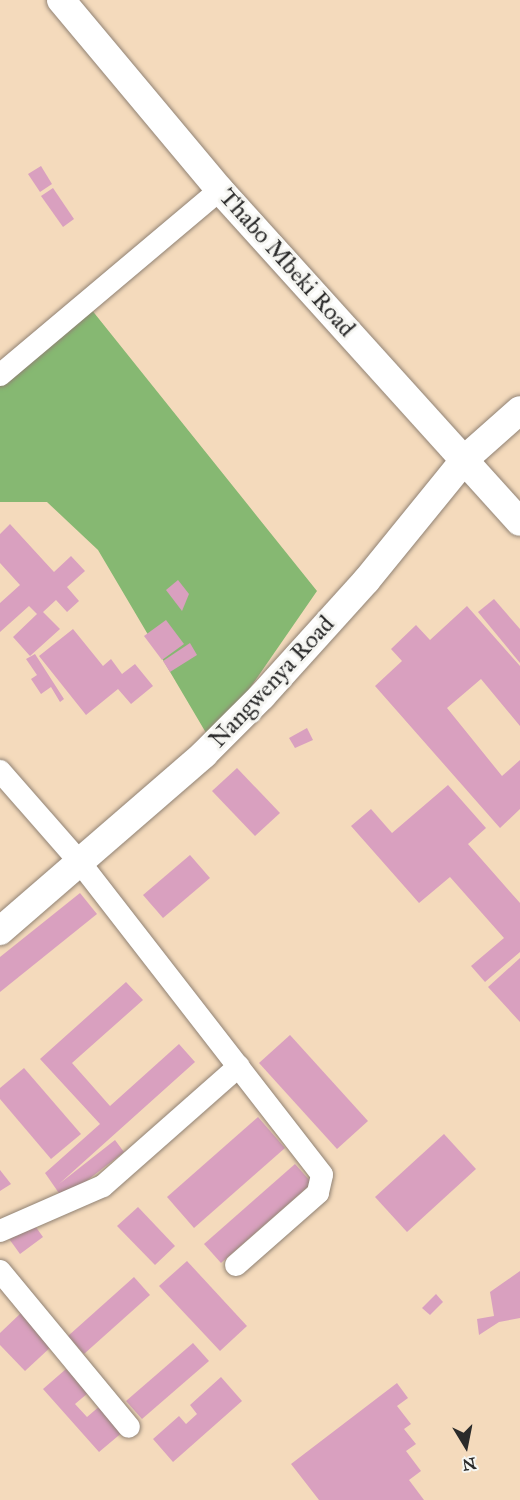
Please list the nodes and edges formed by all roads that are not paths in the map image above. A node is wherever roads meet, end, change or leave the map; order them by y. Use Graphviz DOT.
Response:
graph roads {
  1 [pos="61,0"];
  2 [pos="220,190"];
  3 [pos="0,375"];
  4 [pos="520,410"];
  5 [pos="466,458"];
  6 [pos="520,522"];
  7 [pos="0,771"];
  8 [pos="78,860"];
  9 [pos="0,931"];
  10 [pos="238,1066"];
  11 [pos="0,1231"];
  12 [pos="236,1265"];
  13 [pos="0,1271"];
  14 [pos="129,1427"];
  1 -- 2 [label="main road, Thabo Mbeki Road"];
  2 -- 3 [label="street"];
  2 -- 5 [label="main road, Thabo Mbeki Road"];
  4 -- 5 [label="main road, Nangwenya Road"];
  5 -- 6 [label="main road, Thabo Mbeki Road"];
  5 -- 8 [label="main road, Nangwenya Road"];
  7 -- 8 [label="street"];
  8 -- 9 [label="main road, Nangwenya Road"];
  8 -- 10 [label="street"];
  10 -- 11 [label="street"];
  10 -- 12 [label="street"];
  13 -- 14 [label="street"];
}
